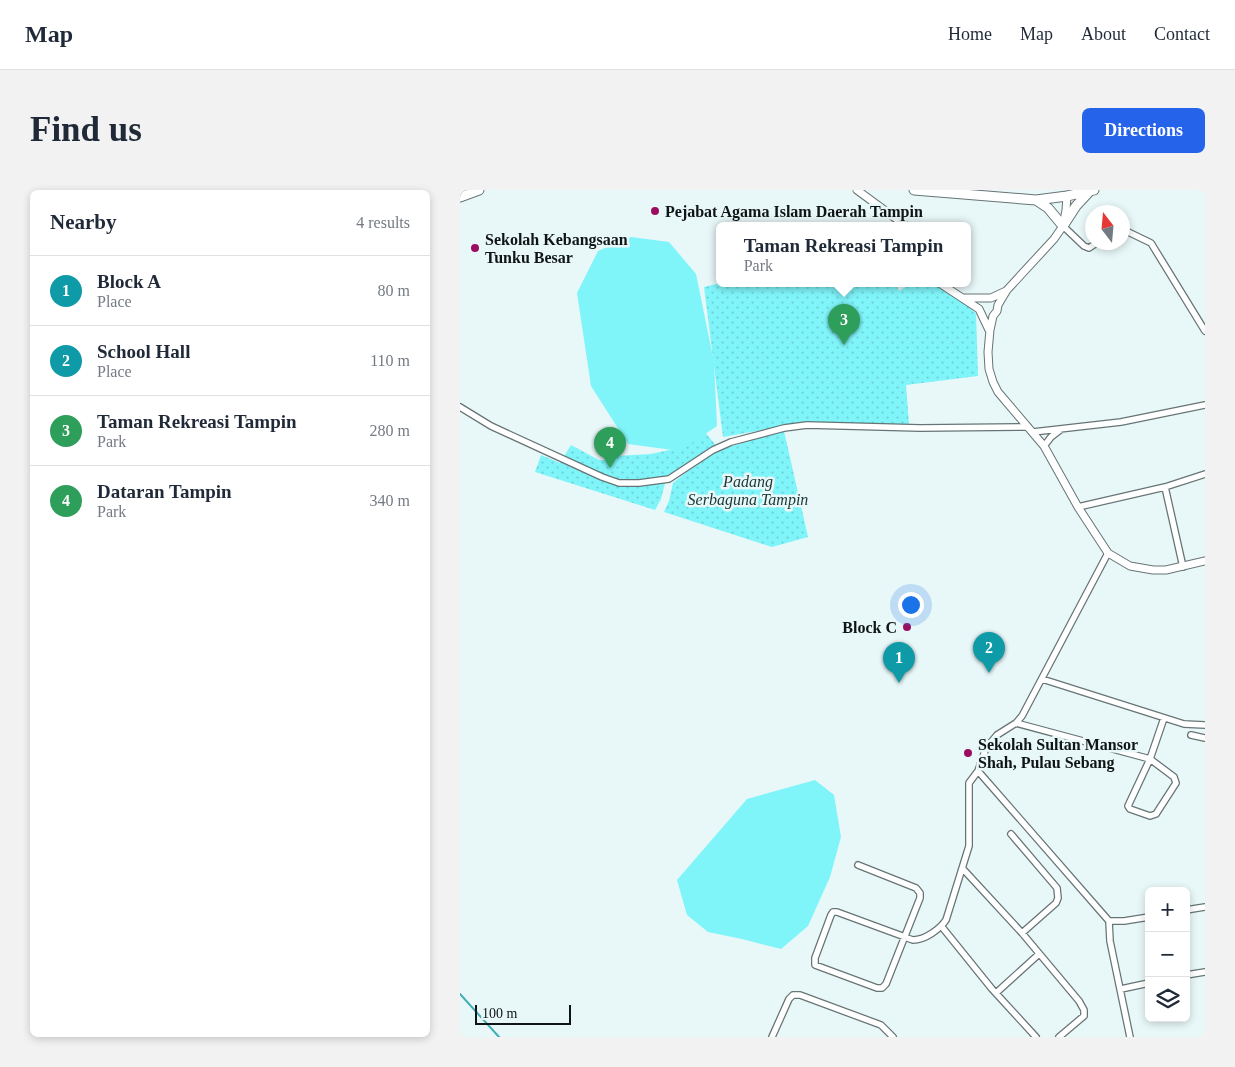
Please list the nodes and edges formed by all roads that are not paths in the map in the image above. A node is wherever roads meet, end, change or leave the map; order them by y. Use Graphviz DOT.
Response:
graph roads {
  1 [pos="479,190"];
  2 [pos="857,190"];
  3 [pos="914,190"];
  4 [pos="1091,191"];
  5 [pos="983,193"];
  6 [pos="1066,193"];
  7 [pos="460,198"];
  8 [pos="1036,200"];
  9 [pos="901,222"];
  10 [pos="1063,226"];
  11 [pos="1130,233"];
  12 [pos="1085,246"];
  13 [pos="946,287"];
  14 [pos="1007,290"];
  15 [pos="963,298"];
  16 [pos="988,299"];
  17 [pos="998,305"];
  18 [pos="981,312"];
  19 [pos="993,316"];
  20 [pos="1203,322"];
  21 [pos="990,330"];
  22 [pos="1205,331"];
  23 [pos="1205,405"];
  24 [pos="460,407"];
  25 [pos="1031,429"];
  26 [pos="1061,429"];
  27 [pos="1044,446"];
  28 [pos="1205,474"];
  29 [pos="1165,487"];
  30 [pos="1078,507"];
  31 [pos="1108,553"];
  32 [pos="1205,561"];
  33 [pos="1183,567"];
  34 [pos="1042,678"];
  35 [pos="1164,718"];
  36 [pos="1016,723"];
  37 [pos="1205,725"];
  38 [pos="1191,735"];
  39 [pos="1205,738"];
  40 [pos="1150,759"];
  41 [pos="978,772"];
  42 [pos="1011,834"];
  43 [pos="858,865"];
  44 [pos="963,869"];
  45 [pos="1205,907"];
  46 [pos="1190,909"];
  47 [pos="1145,917"];
  48 [pos="1108,921"];
  49 [pos="942,927"];
  50 [pos="1022,933"];
  51 [pos="905,937"];
  52 [pos="1039,954"];
  53 [pos="1205,972"];
  54 [pos="1190,974"];
  55 [pos="1145,984"];
  56 [pos="1120,989"];
  57 [pos="996,993"];
  58 [pos="772,1037"];
  59 [pos="893,1037"];
  60 [pos="1036,1037"];
  61 [pos="1059,1037"];
  62 [pos="1130,1037"];
  1 -- 7 [label="highway"];
  2 -- 9 [label="street"];
  3 -- 5 [label="highway"];
  4 -- 6 [label="highway"];
  4 -- 10 [label="highway"];
  5 -- 8 [label="highway"];
  6 -- 8 [label="highway"];
  6 -- 10 [label="street"];
  8 -- 10 [label="highway"];
  10 -- 12 [label="street"];
  10 -- 14 [label="street"];
  11 -- 20 [label="street"];
  13 -- 15 [label="street"];
  14 -- 16 [label="street"];
  14 -- 17 [label="street"];
  15 -- 16 [label="street"];
  15 -- 18 [label="street"];
  16 -- 17 [label="street"];
  16 -- 18 [label="street"];
  17 -- 19 [label="street"];
  18 -- 19 [label="street"];
  18 -- 21 [label="street"];
  19 -- 21 [label="street"];
  20 -- 22 [label="street"];
  21 -- 25 [label="street"];
  23 -- 26 [label="street"];
  24 -- 25 [label="street"];
  25 -- 26 [label="street"];
  25 -- 27 [label="street"];
  26 -- 27 [label="street"];
  27 -- 30 [label="street"];
  28 -- 29 [label="street"];
  29 -- 30 [label="street"];
  29 -- 33 [label="street"];
  30 -- 31 [label="street"];
  31 -- 33 [label="street"];
  31 -- 34 [label="street"];
  32 -- 33 [label="street"];
  34 -- 35 [label="street"];
  34 -- 36 [label="street"];
  35 -- 37 [label="street"];
  35 -- 40 [label="street"];
  36 -- 40 [label="street"];
  36 -- 41 [label="street"];
  38 -- 39 [label="street"];
  40 -- 40 [label="street"];
  41 -- 44 [label="street"];
  41 -- 48 [label="street"];
  42 -- 50 [label="street"];
  43 -- 51 [label="street"];
  44 -- 49 [label="street"];
  44 -- 50 [label="street"];
  45 -- 46 [label="street"];
  47 -- 48 [label="street"];
  48 -- 56 [label="street"];
  49 -- 51 [label="street"];
  49 -- 57 [label="street"];
  50 -- 52 [label="street"];
  51 -- 51 [label="street"];
  52 -- 57 [label="street"];
  52 -- 61 [label="street"];
  53 -- 54 [label="street"];
  55 -- 56 [label="street"];
  56 -- 62 [label="street"];
  57 -- 60 [label="street"];
  58 -- 59 [label="street"];
}
